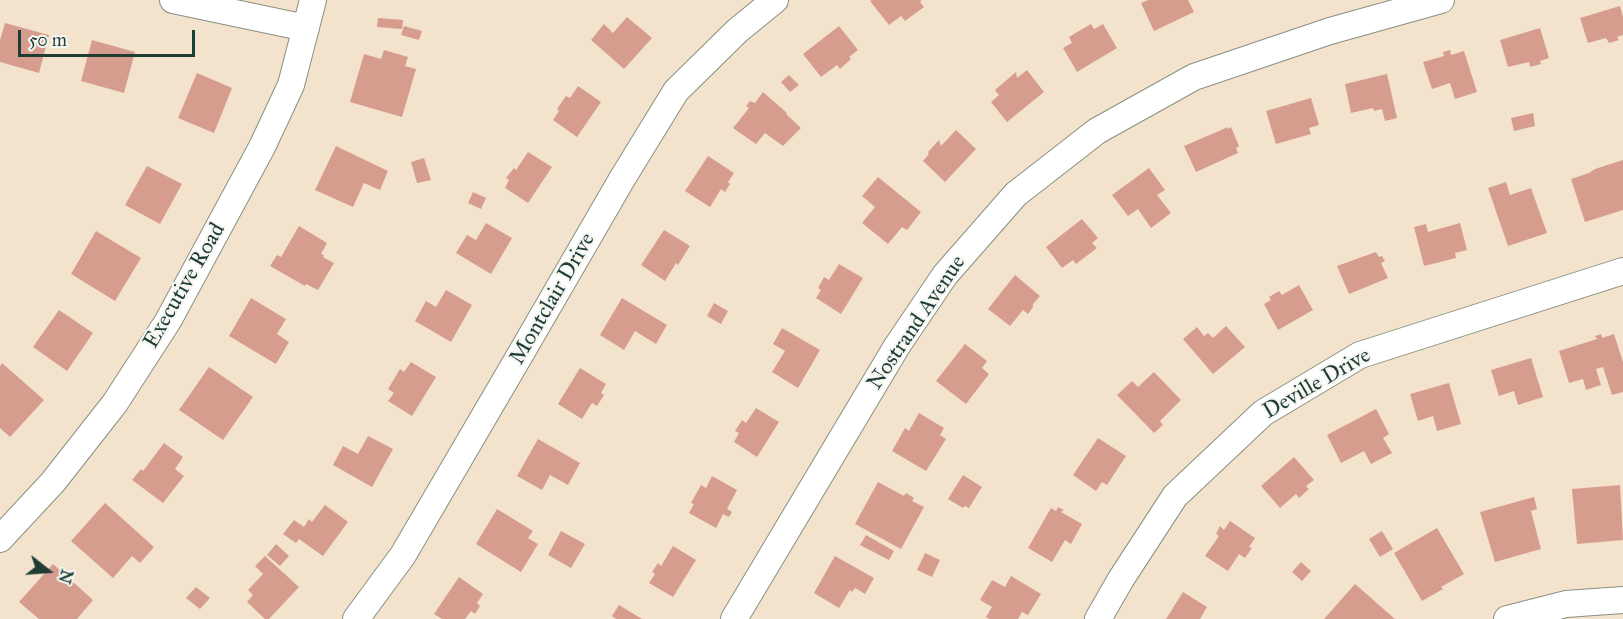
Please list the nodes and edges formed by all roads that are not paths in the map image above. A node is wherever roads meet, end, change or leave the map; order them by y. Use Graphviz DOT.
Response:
graph roads {
  1 [pos="173,0"];
  2 [pos="313,0"];
  3 [pos="775,0"];
  4 [pos="1441,0"];
  5 [pos="306,28"];
  6 [pos="1623,271"];
  7 [pos="0,539"];
  8 [pos="1623,600"];
  9 [pos="356,619"];
  10 [pos="734,619"];
  11 [pos="1098,619"];
  12 [pos="1507,619"];
  1 -- 5 [label="street"];
  2 -- 5 [label="street, Executive Road"];
  3 -- 9 [label="street, Montclair Drive"];
  4 -- 10 [label="street, Nostrand Avenue"];
  5 -- 7 [label="street, Executive Road"];
  6 -- 11 [label="street, Deville Drive"];
  8 -- 12 [label="street"];
}
